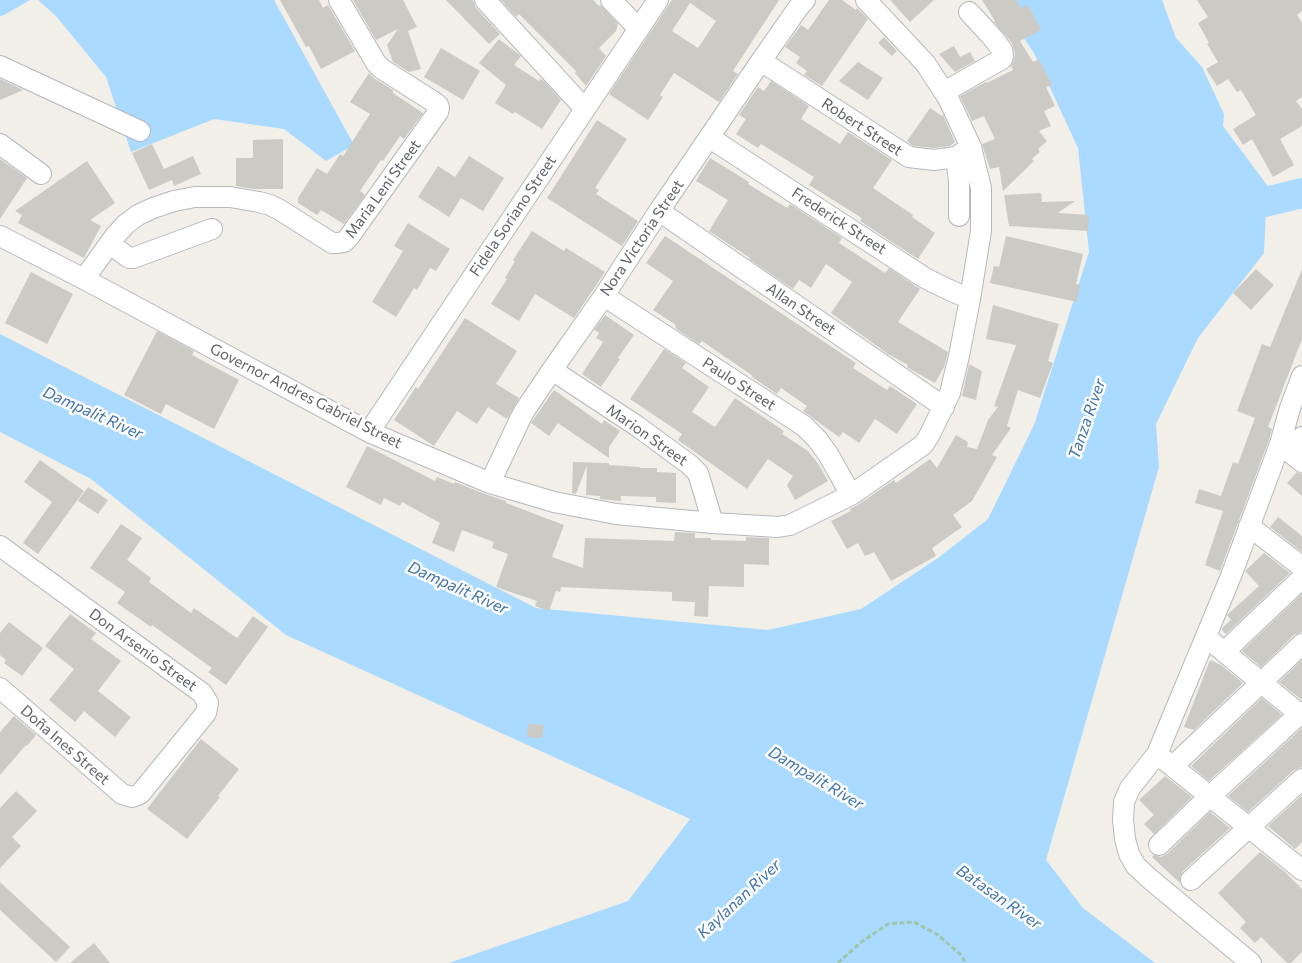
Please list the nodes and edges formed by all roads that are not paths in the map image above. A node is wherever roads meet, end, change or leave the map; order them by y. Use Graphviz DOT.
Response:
graph roads {
  1 [pos="339,0"];
  2 [pos="485,0"];
  3 [pos="611,0"];
  4 [pos="658,0"];
  5 [pos="805,0"];
  6 [pos="866,0"];
  7 [pos="969,12"];
  8 [pos="639,29"];
  9 [pos="761,61"];
  10 [pos="0,66"];
  11 [pos="944,92"];
  12 [pos="586,109"];
  13 [pos="140,131"];
  14 [pos="710,138"];
  15 [pos="0,144"];
  16 [pos="963,152"];
  17 [pos="41,174"];
  18 [pos="659,211"];
  19 [pos="959,216"];
  20 [pos="212,229"];
  21 [pos="0,236"];
  22 [pos="110,244"];
  23 [pos="84,279"];
  24 [pos="604,296"];
  25 [pos="970,299"];
  26 [pos="552,370"];
  27 [pos="1302,376"];
  28 [pos="944,407"];
  29 [pos="369,432"];
  30 [pos="1293,448"];
  31 [pos="490,483"];
  32 [pos="851,496"];
  33 [pos="713,523"];
  34 [pos="1249,526"];
  35 [pos="0,546"];
  36 [pos="1302,568"];
  37 [pos="1302,578"];
  38 [pos="1206,637"];
  39 [pos="1302,644"];
  40 [pos="1224,652"];
  41 [pos="1262,683"];
  42 [pos="0,688"];
  43 [pos="1301,714"];
  44 [pos="1157,754"];
  45 [pos="1173,766"];
  46 [pos="1302,779"];
  47 [pos="1210,796"];
  48 [pos="132,797"];
  49 [pos="1249,827"];
  50 [pos="1159,846"];
  51 [pos="1298,860"];
  52 [pos="1191,880"];
  53 [pos="1251,963"];
  1 -- 22 [label="street, Maria Leni Street"];
  2 -- 12 [label="street"];
  3 -- 8 [label="street"];
  4 -- 8 [label="street, Fidela Soriano Street"];
  5 -- 9 [label="street, Nora Victoria Street"];
  6 -- 11 [label="street, Governor Andres Gabriel Street"];
  7 -- 11 [label="street"];
  8 -- 12 [label="street, Fidela Soriano Street"];
  9 -- 14 [label="street, Nora Victoria Street"];
  9 -- 16 [label="street, Robert Street"];
  10 -- 13 [label="street"];
  11 -- 16 [label="street, Governor Andres Gabriel Street"];
  12 -- 29 [label="street, Fidela Soriano Street"];
  14 -- 18 [label="street, Nora Victoria Street"];
  14 -- 25 [label="street, Frederick Street"];
  15 -- 17 [label="street"];
  16 -- 19 [label="street"];
  16 -- 25 [label="street, Governor Andres Gabriel Street"];
  18 -- 24 [label="street, Nora Victoria Street"];
  18 -- 28 [label="street, Allan Street"];
  20 -- 22 [label="street"];
  21 -- 23 [label="street, Governor Andres Gabriel Street"];
  22 -- 23 [label="street, Maria Leni Street"];
  23 -- 29 [label="street, Governor Andres Gabriel Street"];
  24 -- 26 [label="street, Nora Victoria Street"];
  24 -- 32 [label="street, Paulo Street"];
  25 -- 28 [label="street, Governor Andres Gabriel Street"];
  26 -- 31 [label="street, Nora Victoria Street"];
  26 -- 33 [label="street, Marion Street"];
  27 -- 30 [label="street"];
  28 -- 32 [label="street, Governor Andres Gabriel Street"];
  29 -- 31 [label="street, Governor Andres Gabriel Street"];
  30 -- 34 [label="street"];
  31 -- 33 [label="street, Governor Andres Gabriel Street"];
  32 -- 33 [label="street, Governor Andres Gabriel Street"];
  34 -- 36 [label="street"];
  34 -- 38 [label="street"];
  35 -- 48 [label="street, Don Arsenio Street"];
  37 -- 40 [label="street"];
  38 -- 40 [label="street"];
  38 -- 44 [label="street"];
  39 -- 41 [label="street"];
  40 -- 41 [label="street"];
  41 -- 43 [label="street"];
  41 -- 45 [label="street"];
  42 -- 48 [label="street, Doña Ines Street"];
  43 -- 47 [label="street"];
  44 -- 45 [label="street"];
  44 -- 53 [label="street"];
  45 -- 47 [label="street"];
  46 -- 49 [label="street"];
  47 -- 49 [label="street"];
  47 -- 50 [label="street"];
  49 -- 51 [label="street"];
  49 -- 52 [label="street"];
}
